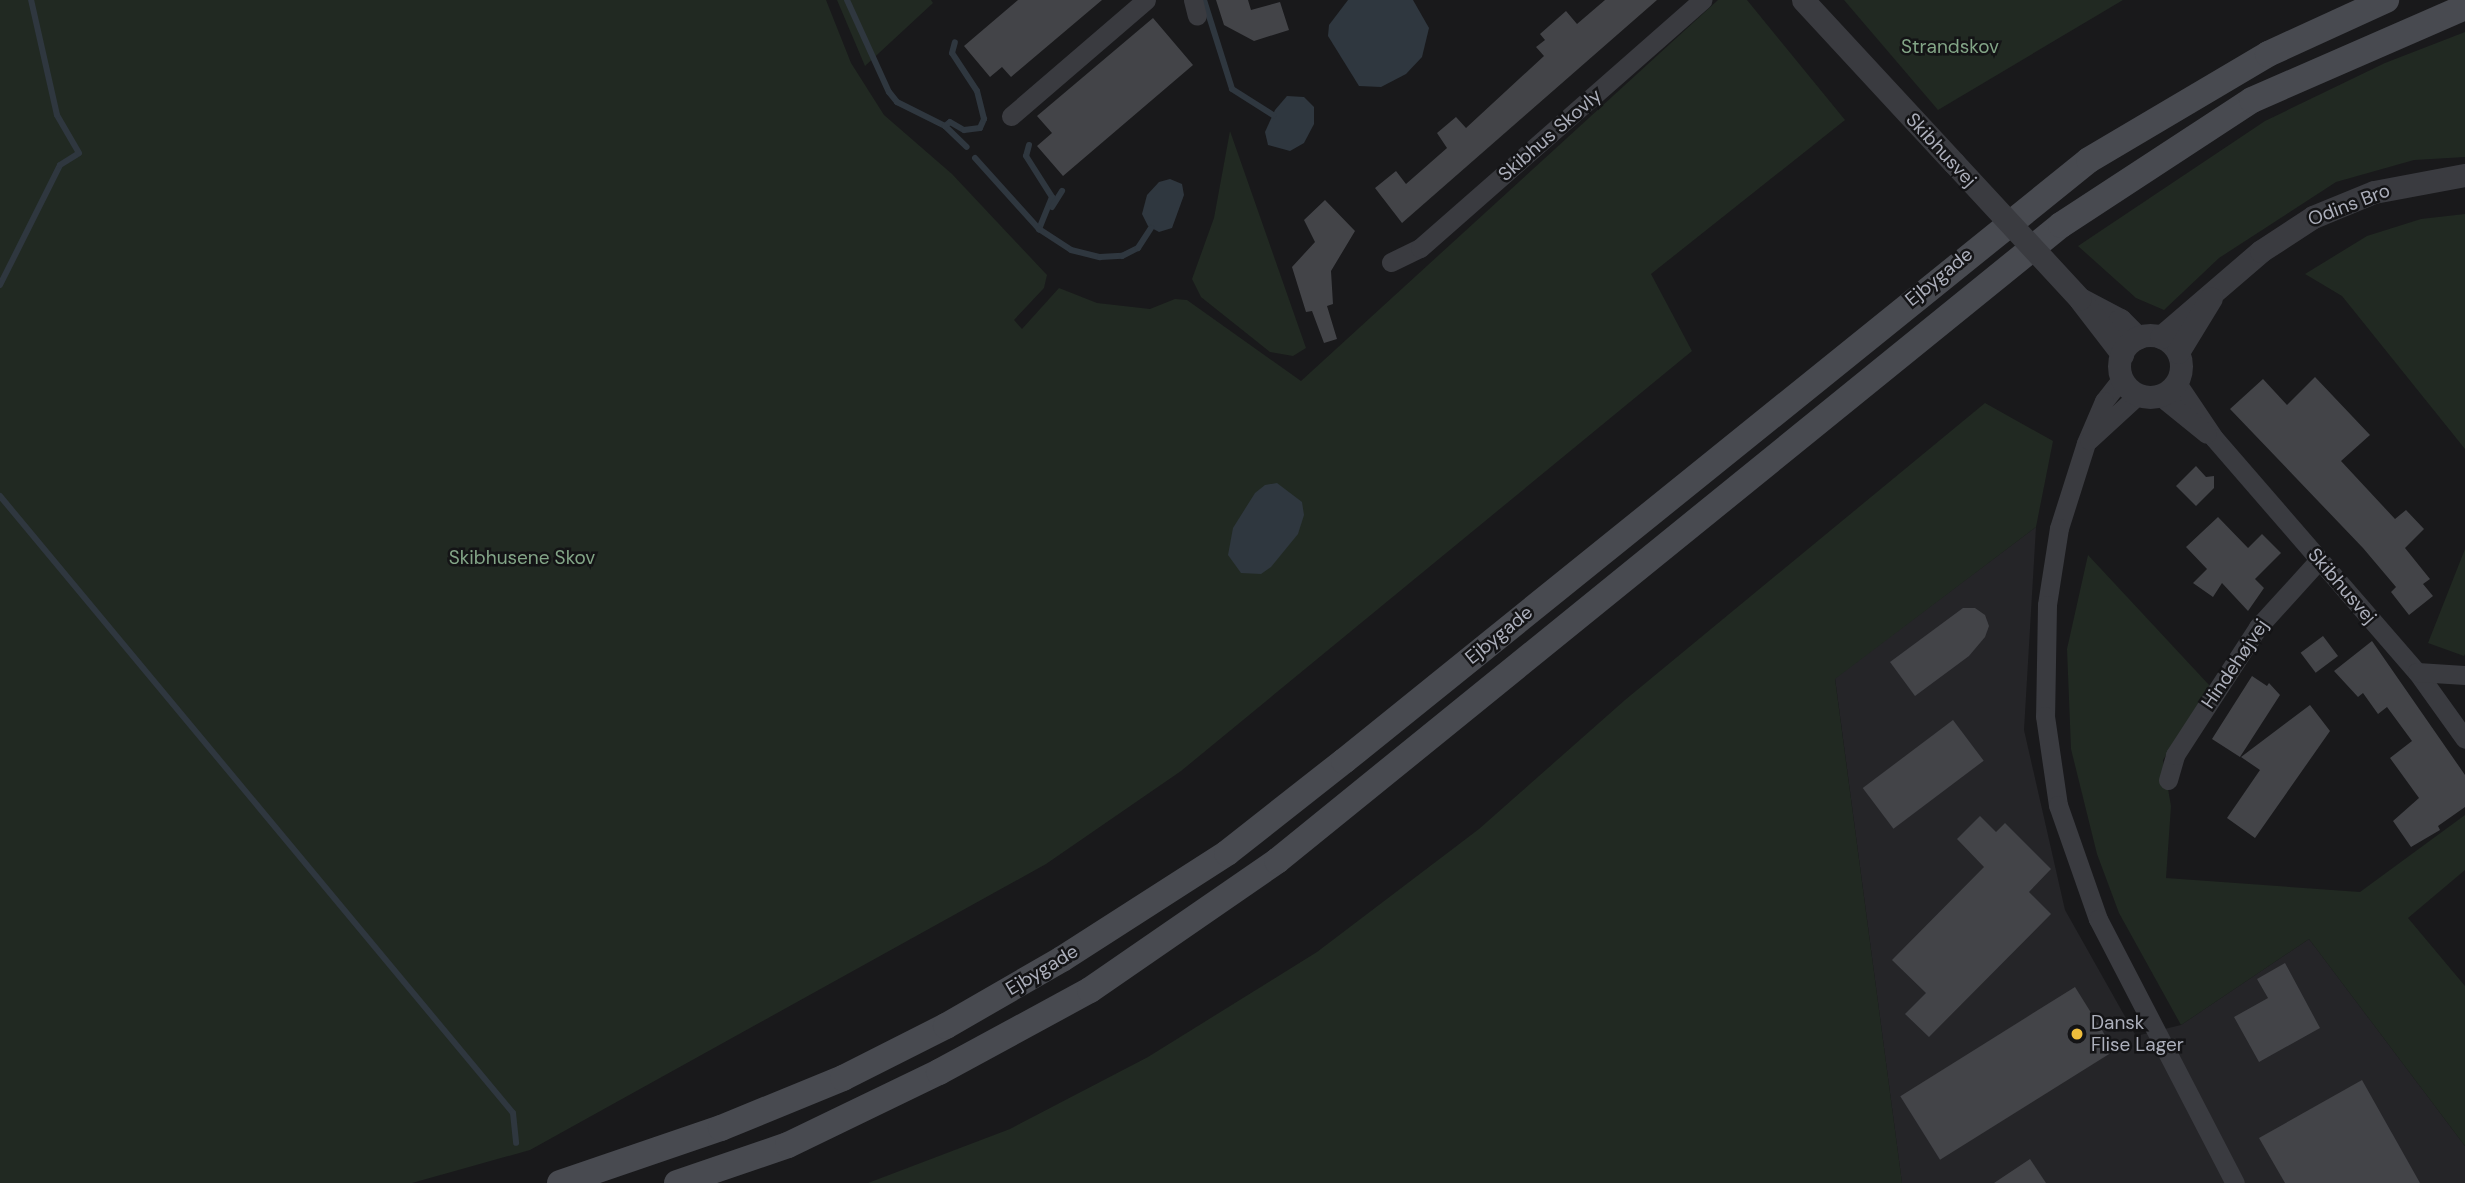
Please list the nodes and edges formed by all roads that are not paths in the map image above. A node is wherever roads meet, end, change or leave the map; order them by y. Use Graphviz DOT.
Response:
graph roads {
  1 [pos="1146,0"];
  2 [pos="1702,0"];
  3 [pos="1803,0"];
  4 [pos="2386,0"];
  5 [pos="2465,7"];
  6 [pos="1011,117"];
  7 [pos="2465,175"];
  8 [pos="1391,262"];
  9 [pos="2169,345"];
  10 [pos="2130,346"];
  11 [pos="2122,378"];
  12 [pos="2158,391"];
  13 [pos="2086,443"];
  14 [pos="2319,560"];
  15 [pos="2417,672"];
  16 [pos="2465,675"];
  17 [pos="2465,739"];
  18 [pos="2168,780"];
  19 [pos="560,1183"];
  20 [pos="677,1183"];
  21 [pos="2235,1183"];
  1 -- 6 [label="street"];
  2 -- 8 [label="street, Skibhus Skovly"];
  3 -- 10 [label="street, Skibhusvej, bridge"];
  4 -- 19 [label="main road, Ejbygade"];
  5 -- 20 [label="main road, Ejbygade"];
  7 -- 9 [label="street, Odins Bro"];
  9 -- 10 [label="street"];
  9 -- 12 [label="street"];
  10 -- 11 [label="street"];
  11 -- 12 [label="street"];
  11 -- 13 [label="street"];
  12 -- 13 [label="street"];
  12 -- 14 [label="street, Skibhusvej"];
  13 -- 21 [label="street"];
  14 -- 15 [label="street, Skibhusvej"];
  14 -- 18 [label="street, Hindehøjvej"];
  15 -- 16 [label="street"];
  15 -- 17 [label="street, Skibhusvej"];
}
